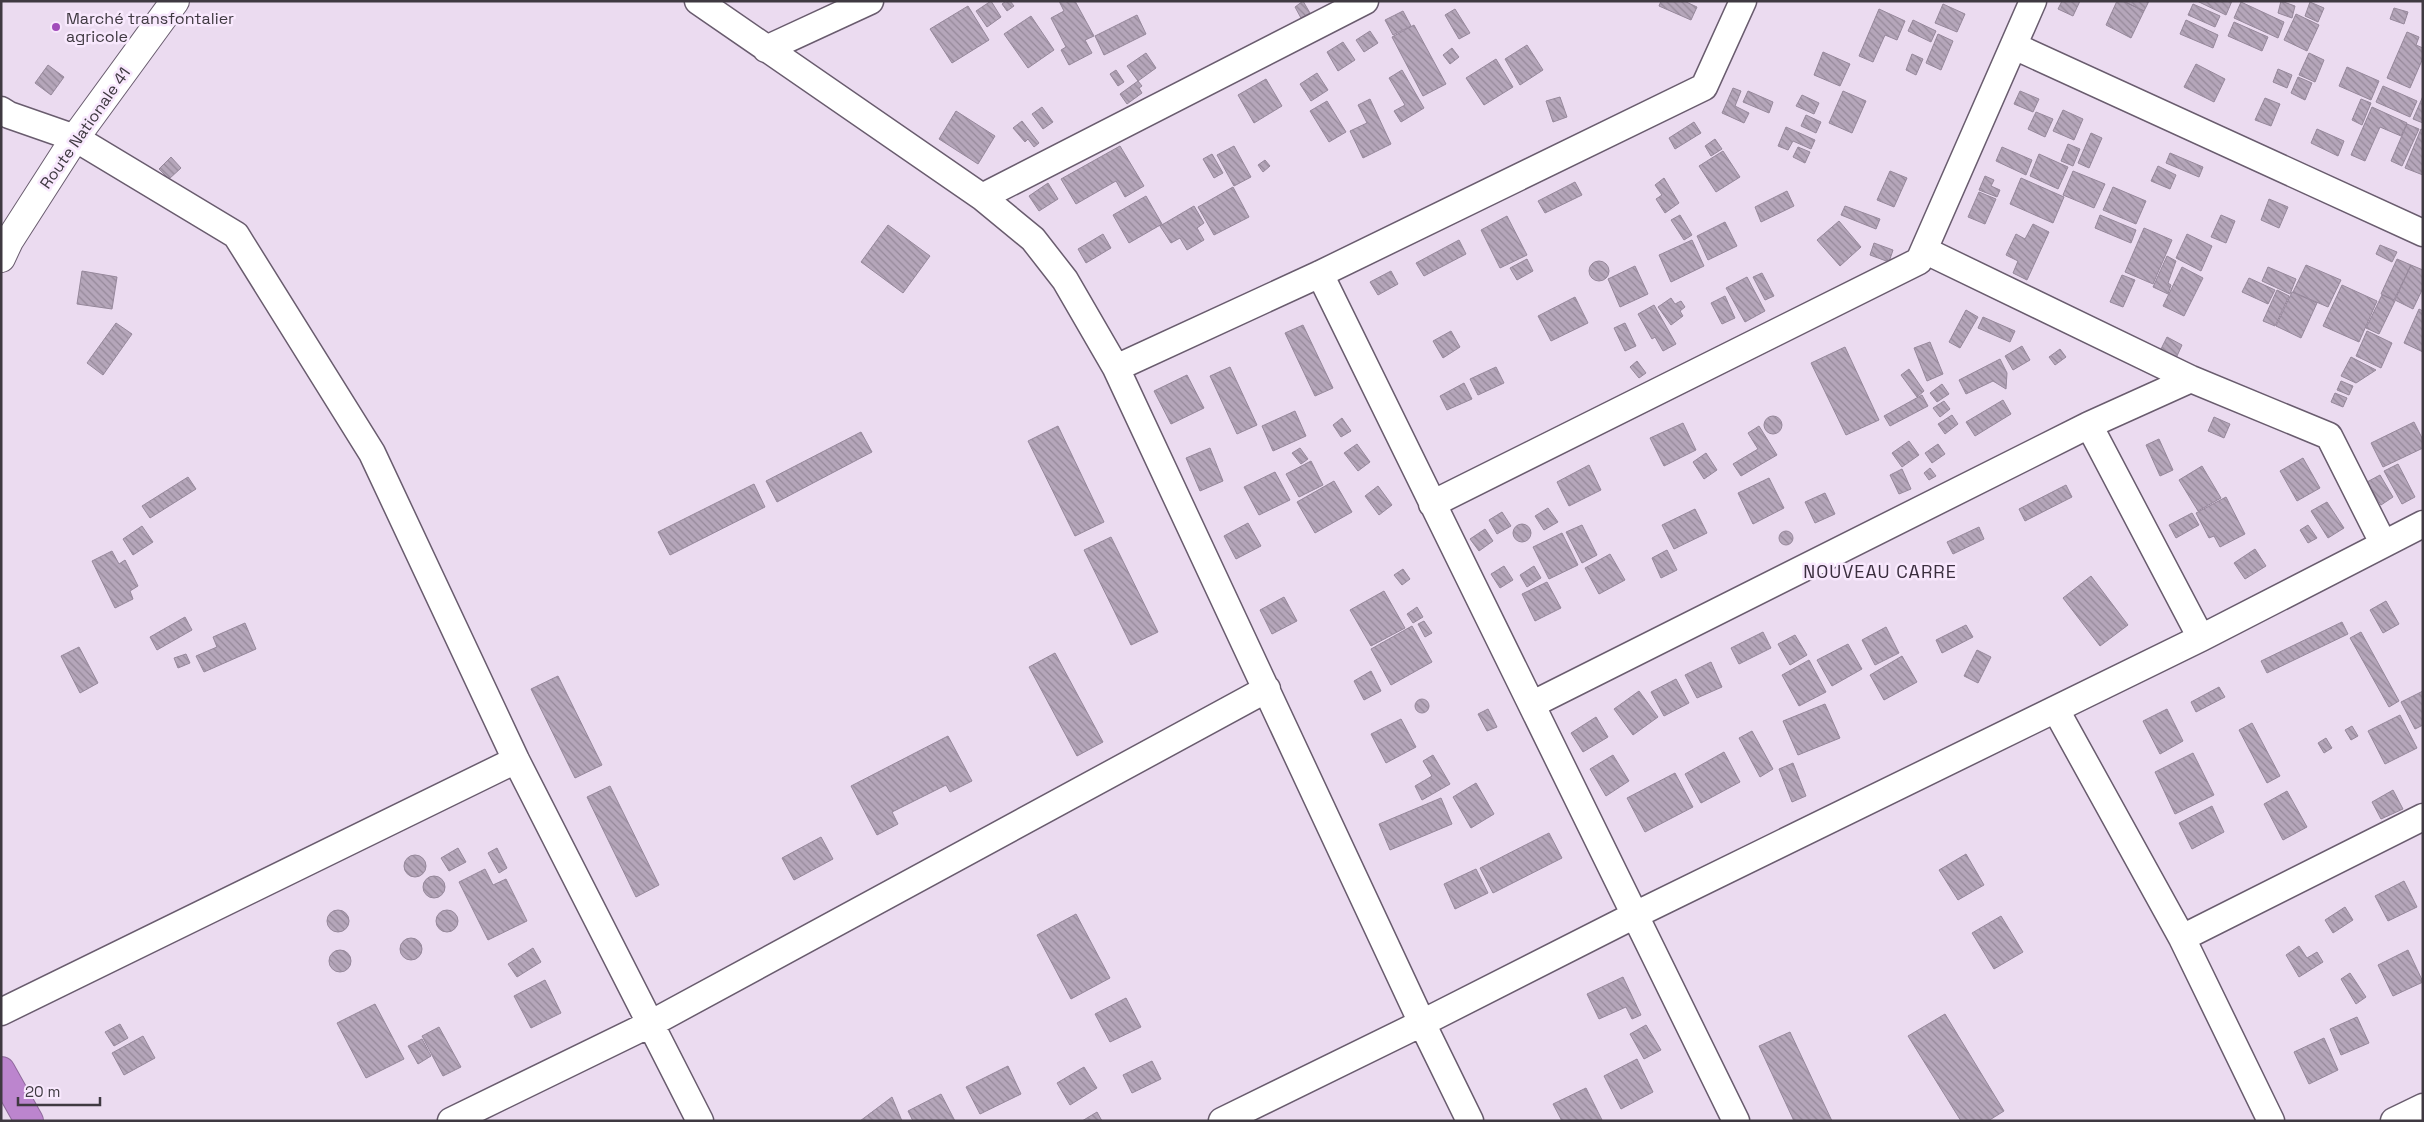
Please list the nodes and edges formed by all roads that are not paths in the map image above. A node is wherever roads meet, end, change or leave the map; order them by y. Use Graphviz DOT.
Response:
graph roads {
  1 [pos="175,1"];
  2 [pos="698,1"];
  3 [pos="870,1"];
  4 [pos="1365,1"];
  5 [pos="1743,1"];
  6 [pos="2033,1"];
  7 [pos="2014,46"];
  8 [pos="766,49"];
  9 [pos="1,110"];
  10 [pos="75,138"];
  11 [pos="982,197"];
  12 [pos="2423,233"];
  13 [pos="1924,250"];
  14 [pos="1,258"];
  15 [pos="1320,274"];
  16 [pos="1116,368"];
  17 [pos="2192,379"];
  18 [pos="2089,425"];
  19 [pos="1432,504"];
  20 [pos="2423,524"];
  21 [pos="2383,543"];
  22 [pos="2202,638"];
  23 [pos="1267,689"];
  24 [pos="1533,704"];
  25 [pos="2056,710"];
  26 [pos="516,760"];
  27 [pos="2423,817"];
  28 [pos="1635,915"];
  29 [pos="2182,938"];
  30 [pos="1,1012"];
  31 [pos="652,1022"];
  32 [pos="1422,1023"];
  33 [pos="1,1071"];
  34 [pos="2423,1107"];
  35 [pos="28,1121"];
  36 [pos="451,1121"];
  37 [pos="700,1121"];
  38 [pos="1222,1121"];
  39 [pos="1470,1121"];
  40 [pos="1736,1121"];
  41 [pos="2270,1121"];
  42 [pos="2394,1121"];
  1 -- 10 [label="street, Route Nationale 41"];
  2 -- 8 [label="street"];
  3 -- 8 [label="street"];
  4 -- 11 [label="street"];
  5 -- 15 [label="street"];
  6 -- 7 [label="street"];
  7 -- 12 [label="street"];
  7 -- 13 [label="street"];
  8 -- 11 [label="street"];
  9 -- 10 [label="street"];
  10 -- 14 [label="street, Route Nationale 41"];
  10 -- 26 [label="street"];
  11 -- 16 [label="street"];
  13 -- 17 [label="street"];
  13 -- 19 [label="street"];
  15 -- 16 [label="street"];
  15 -- 19 [label="street"];
  16 -- 23 [label="street"];
  17 -- 18 [label="street"];
  17 -- 21 [label="street"];
  18 -- 22 [label="street"];
  18 -- 24 [label="street"];
  19 -- 24 [label="street"];
  20 -- 21 [label="street"];
  21 -- 22 [label="street"];
  22 -- 25 [label="street"];
  23 -- 31 [label="street"];
  23 -- 32 [label="street"];
  24 -- 28 [label="street"];
  25 -- 28 [label="street"];
  25 -- 29 [label="street"];
  26 -- 30 [label="street"];
  26 -- 31 [label="street"];
  27 -- 29 [label="street"];
  28 -- 32 [label="street"];
  28 -- 40 [label="street"];
  29 -- 41 [label="street"];
  31 -- 36 [label="street"];
  31 -- 37 [label="street"];
  32 -- 38 [label="street"];
  32 -- 39 [label="street"];
  33 -- 35 [label="highway"];
  34 -- 42 [label="street"];
}
